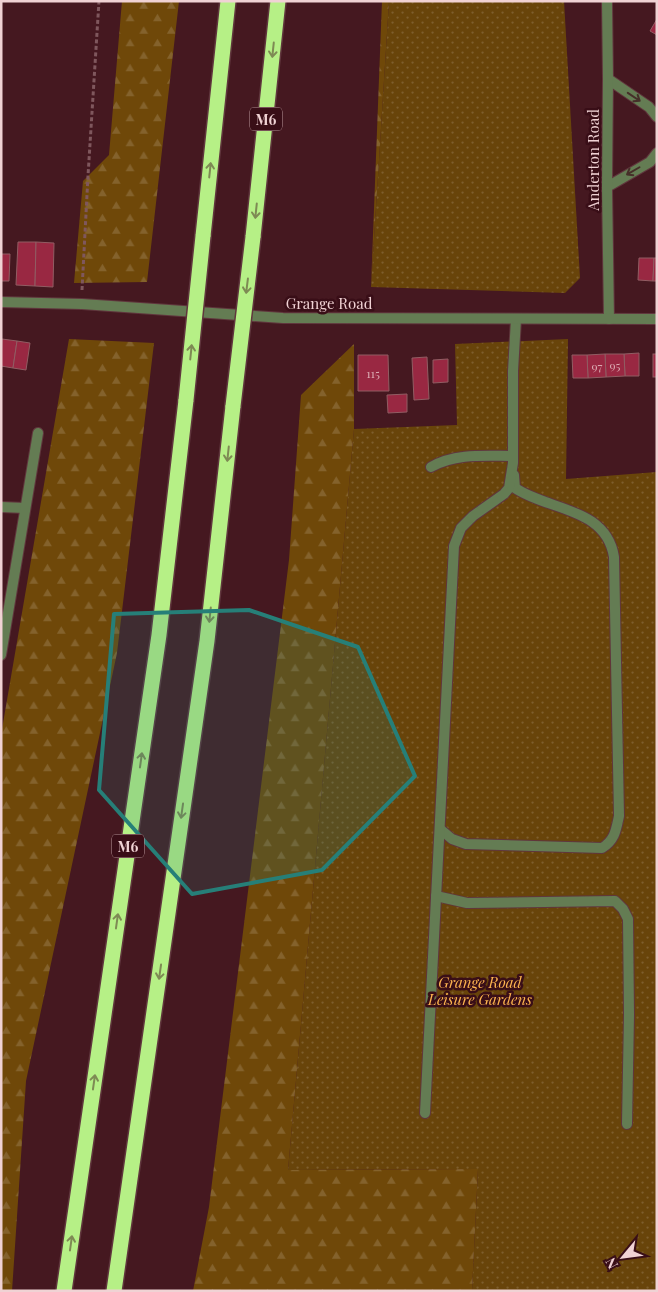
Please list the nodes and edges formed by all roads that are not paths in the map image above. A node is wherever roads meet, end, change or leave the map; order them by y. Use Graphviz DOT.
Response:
graph roads {
  1 [pos="228,1"];
  2 [pos="278,1"];
  3 [pos="607,1"];
  4 [pos="608,79"];
  5 [pos="657,117"];
  6 [pos="657,153"];
  7 [pos="607,187"];
  8 [pos="1,302"];
  9 [pos="516,319"];
  10 [pos="609,319"];
  11 [pos="657,319"];
  12 [pos="38,433"];
  13 [pos="513,460"];
  14 [pos="431,467"];
  15 [pos="1,507"];
  16 [pos="25,508"];
  17 [pos="1,655"];
  18 [pos="440,829"];
  19 [pos="436,896"];
  20 [pos="425,1113"];
  21 [pos="627,1124"];
  22 [pos="64,1291"];
  23 [pos="114,1291"];
  22 -- 1 [label="highway, M6, one-way, bridge"];
  2 -- 23 [label="highway, M6, one-way, bridge"];
  3 -- 4 [label="street, Anderton Road"];
  4 -- 5 [label="street, one-way"];
  4 -- 7 [label="street, Anderton Road"];
  6 -- 7 [label="street, one-way"];
  7 -- 10 [label="street, Anderton Road"];
  8 -- 9 [label="street, Grange Road"];
  9 -- 10 [label="street, Grange Road"];
  9 -- 13 [label="street"];
  10 -- 11 [label="street, Grange Road"];
  12 -- 16 [label="street"];
  13 -- 14 [label="street"];
  13 -- 18 [label="street"];
  13 -- 18 [label="street"];
  15 -- 16 [label="street"];
  16 -- 17 [label="street"];
  18 -- 19 [label="street"];
  19 -- 20 [label="street"];
  19 -- 21 [label="street"];
}
